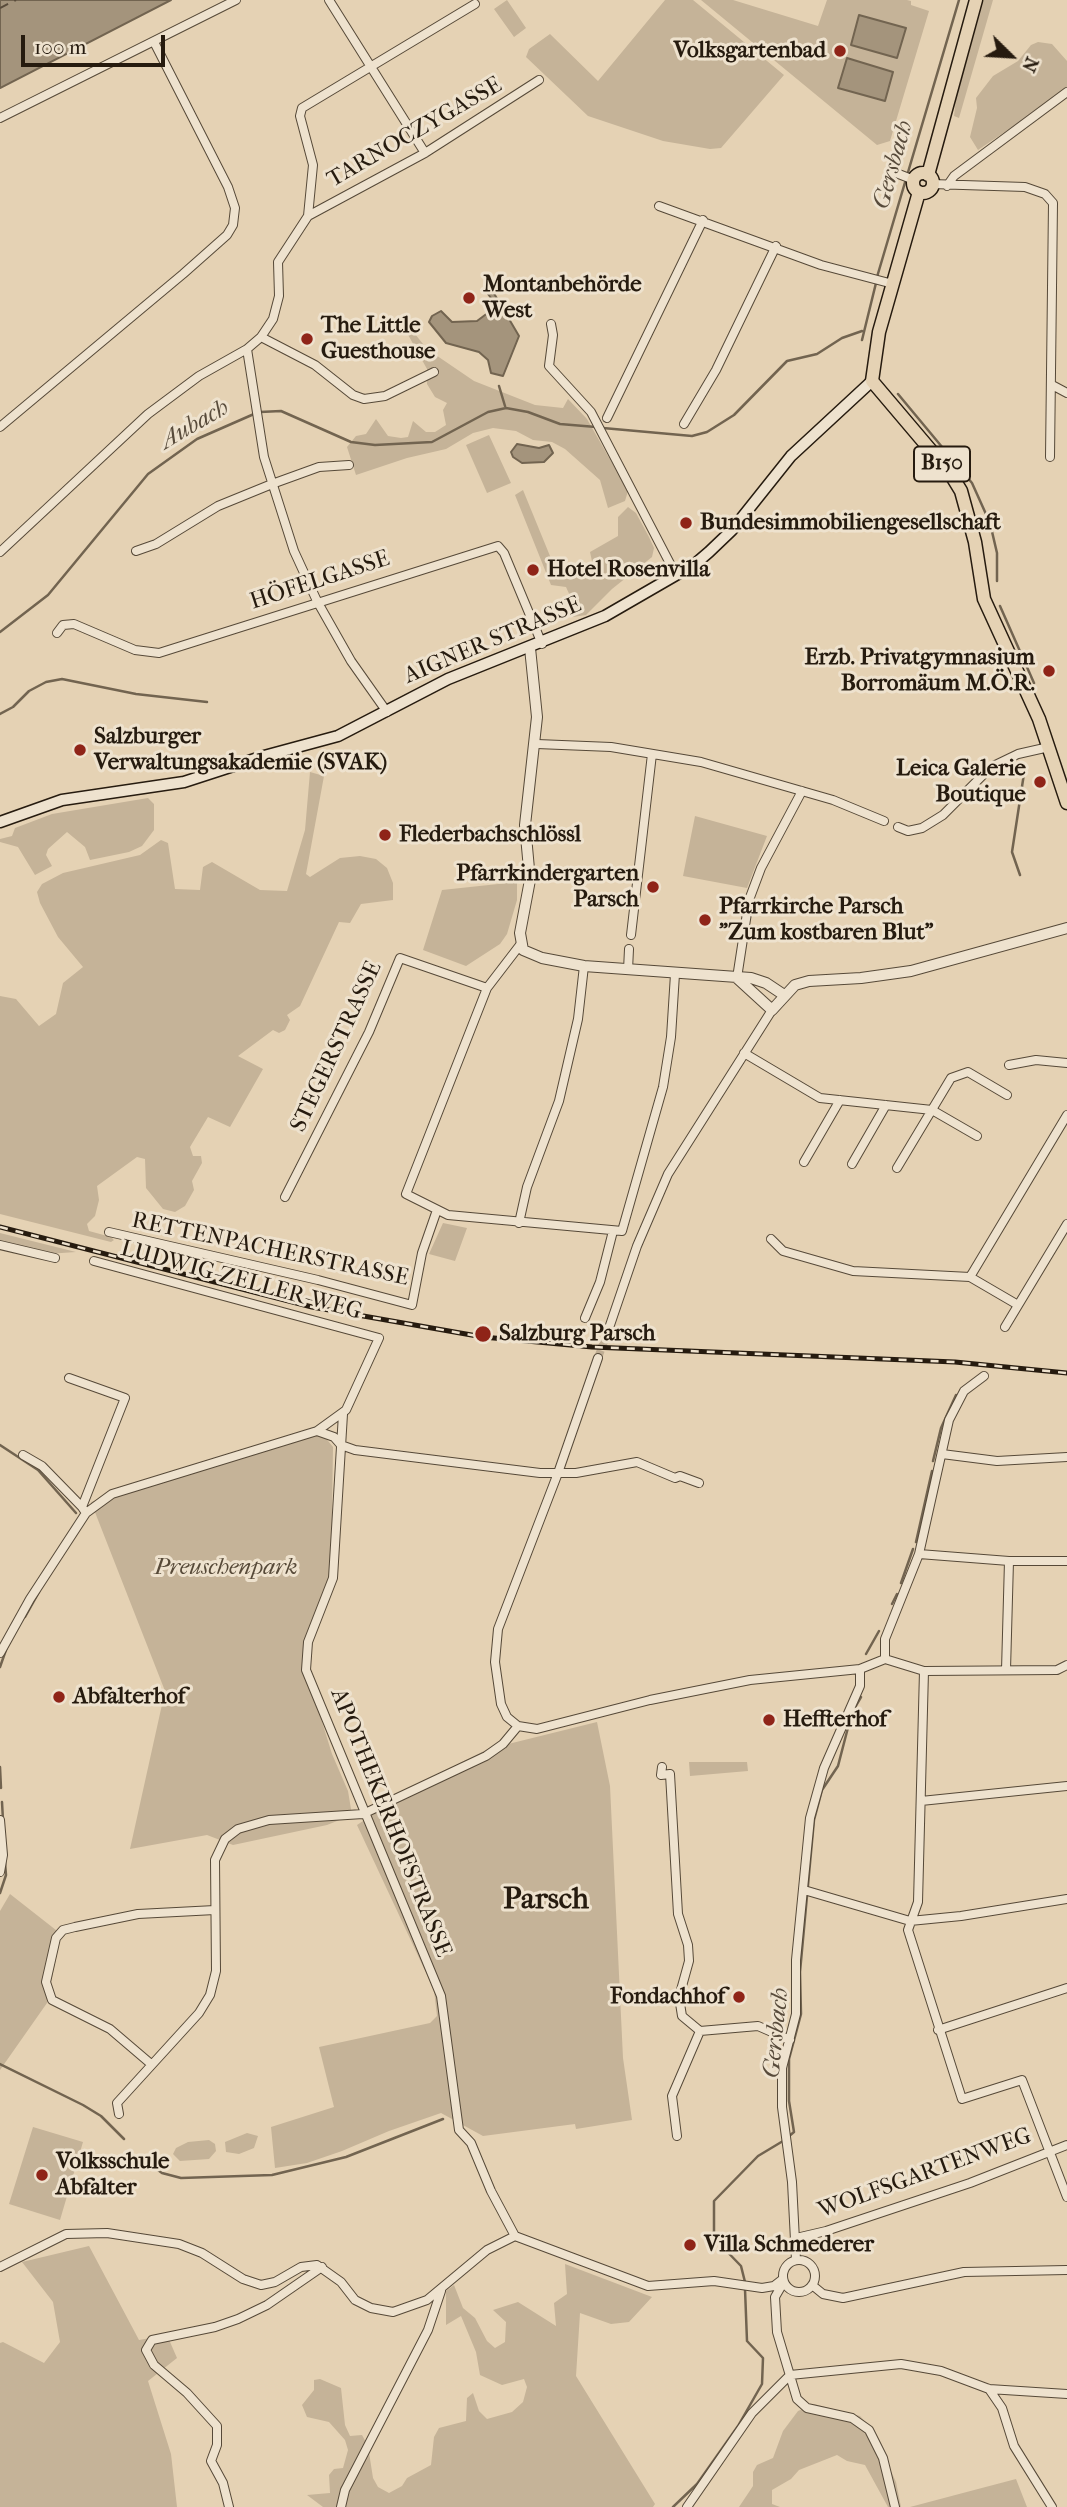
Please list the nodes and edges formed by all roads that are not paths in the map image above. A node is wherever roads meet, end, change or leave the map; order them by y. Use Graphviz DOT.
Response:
graph roads {
  1 [pos="236,0"];
  2 [pos="329,0"];
  3 [pos="976,0"];
  4 [pos="475,4"];
  5 [pos="153,43"];
  6 [pos="370,68"];
  7 [pos="539,80"];
  8 [pos="1067,92"];
  9 [pos="0,118"];
  10 [pos="425,153"];
  11 [pos="895,159"];
  12 [pos="930,180"];
  13 [pos="911,182"];
  14 [pos="947,186"];
  15 [pos="660,205"];
  16 [pos="308,216"];
  17 [pos="703,220"];
  18 [pos="776,246"];
  19 [pos="889,283"];
  20 [pos="551,324"];
  21 [pos="261,337"];
  22 [pos="247,349"];
  23 [pos="434,372"];
  24 [pos="872,381"];
  25 [pos="1052,385"];
  26 [pos="1067,393"];
  27 [pos="607,418"];
  28 [pos="684,424"];
  29 [pos="0,427"];
  30 [pos="1050,457"];
  31 [pos="349,465"];
  32 [pos="272,484"];
  33 [pos="136,551"];
  34 [pos="0,552"];
  35 [pos="676,575"];
  36 [pos="317,601"];
  37 [pos="57,633"];
  38 [pos="542,644"];
  39 [pos="530,648"];
  40 [pos="387,712"];
  41 [pos="537,744"];
  42 [pos="1049,747"];
  43 [pos="652,754"];
  44 [pos="802,791"];
  45 [pos="1067,803"];
  46 [pos="884,821"];
  47 [pos="0,822"];
  48 [pos="898,827"];
  49 [pos="1066,930"];
  50 [pos="631,935"];
  51 [pos="520,945"];
  52 [pos="629,949"];
  53 [pos="584,966"];
  54 [pos="628,970"];
  55 [pos="675,974"];
  56 [pos="737,978"];
  57 [pos="487,988"];
  58 [pos="784,995"];
  59 [pos="772,1010"];
  60 [pos="744,1053"];
  61 [pos="1067,1063"];
  62 [pos="1009,1065"];
  63 [pos="1007,1096"];
  64 [pos="839,1100"];
  65 [pos="886,1105"];
  66 [pos="932,1110"];
  67 [pos="1067,1115"];
  68 [pos="977,1136"];
  69 [pos="804,1162"];
  70 [pos="852,1164"];
  71 [pos="897,1168"];
  72 [pos="285,1197"];
  73 [pos="437,1210"];
  74 [pos="519,1223"];
  75 [pos="1067,1224"];
  76 [pos="617,1231"];
  77 [pos="108,1232"];
  78 [pos="771,1239"];
  79 [pos="0,1245"];
  80 [pos="55,1258"];
  81 [pos="94,1261"];
  82 [pos="970,1278"];
  83 [pos="1018,1305"];
  84 [pos="585,1318"];
  85 [pos="1005,1327"];
  86 [pos="609,1328"];
  87 [pos="598,1358"];
  88 [pos="984,1376"];
  89 [pos="69,1378"];
  90 [pos="343,1414"];
  91 [pos="317,1431"];
  92 [pos="341,1445"];
  93 [pos="942,1454"];
  94 [pos="23,1455"];
  95 [pos="1067,1457"];
  96 [pos="558,1473"];
  97 [pos="699,1483"];
  98 [pos="84,1510"];
  99 [pos="919,1554"];
  100 [pos="1009,1561"];
  101 [pos="1067,1561"];
  102 [pos="0,1653"];
  103 [pos="885,1659"];
  104 [pos="1067,1665"];
  105 [pos="860,1669"];
  106 [pos="1006,1670"];
  107 [pos="924,1671"];
  108 [pos="1067,1674"];
  109 [pos="518,1726"];
  110 [pos="662,1767"];
  111 [pos="1067,1786"];
  112 [pos="921,1801"];
  113 [pos="363,1814"];
  114 [pos="0,1820"];
  115 [pos="0,1872"];
  116 [pos="804,1890"];
  117 [pos="1067,1899"];
  118 [pos="215,1910"];
  119 [pos="910,1920"];
  120 [pos="1067,1988"];
  121 [pos="938,2030"];
  122 [pos="699,2031"];
  123 [pos="790,2039"];
  124 [pos="151,2064"];
  125 [pos="119,2114"];
  126 [pos="677,2136"];
  127 [pos="1067,2145"];
  128 [pos="1049,2151"];
  129 [pos="1067,2197"];
  130 [pos="515,2236"];
  131 [pos="796,2238"];
  132 [pos="796,2260"];
  133 [pos="0,2267"];
  134 [pos="322,2267"];
  135 [pos="1067,2270"];
  136 [pos="784,2281"];
  137 [pos="812,2285"];
  138 [pos="440,2291"];
  139 [pos="790,2375"];
  140 [pos="989,2389"];
  141 [pos="1067,2394"];
  142 [pos="229,2507"];
  143 [pos="341,2507"];
  144 [pos="687,2507"];
  145 [pos="895,2507"];
  146 [pos="1052,2507"];
  1 -- 5 [label="street"];
  2 -- 6 [label="street"];
  3 -- 12 [label="main road"];
  4 -- 6 [label="street"];
  5 -- 9 [label="street"];
  5 -- 29 [label="street"];
  6 -- 10 [label="street"];
  6 -- 16 [label="street"];
  7 -- 10 [label="street, TARNOCZYGASSE"];
  8 -- 14 [label="street"];
  10 -- 16 [label="street, TARNOCZYGASSE"];
  11 -- 13 [label="street"];
  12 -- 13 [label="main road"];
  12 -- 14 [label="street"];
  13 -- 19 [label="main road"];
  14 -- 25 [label="street"];
  15 -- 17 [label="street"];
  16 -- 21 [label="street"];
  17 -- 18 [label="street"];
  17 -- 27 [label="street"];
  18 -- 19 [label="street"];
  18 -- 28 [label="street"];
  19 -- 24 [label="main road"];
  20 -- 35 [label="street"];
  21 -- 22 [label="street"];
  21 -- 23 [label="street"];
  22 -- 32 [label="street"];
  22 -- 34 [label="street"];
  24 -- 35 [label="main road, AIGNER STRASSE"];
  24 -- 42 [label="main road, B150"];
  25 -- 26 [label="street"];
  25 -- 30 [label="street"];
  31 -- 32 [label="street"];
  32 -- 33 [label="street"];
  32 -- 36 [label="street"];
  35 -- 38 [label="main road, AIGNER STRASSE"];
  36 -- 37 [label="street, HÖFELGASSE"];
  36 -- 38 [label="street, HÖFELGASSE"];
  36 -- 40 [label="street"];
  38 -- 39 [label="main road, AIGNER STRASSE"];
  39 -- 40 [label="main road, AIGNER STRASSE"];
  39 -- 41 [label="street"];
  40 -- 47 [label="main road, AIGNER STRASSE"];
  41 -- 43 [label="street"];
  41 -- 51 [label="street"];
  42 -- 45 [label="main road, B150"];
  42 -- 48 [label="street"];
  43 -- 44 [label="street"];
  43 -- 50 [label="street"];
  44 -- 46 [label="street"];
  44 -- 56 [label="street"];
  49 -- 58 [label="street"];
  51 -- 53 [label="street"];
  51 -- 57 [label="street"];
  52 -- 54 [label="street"];
  53 -- 54 [label="street"];
  53 -- 74 [label="street"];
  54 -- 55 [label="street"];
  55 -- 56 [label="street"];
  55 -- 76 [label="street"];
  56 -- 58 [label="street"];
  56 -- 59 [label="street"];
  57 -- 72 [label="street, STEGERSTRASSE"];
  57 -- 73 [label="street"];
  58 -- 59 [label="street"];
  59 -- 60 [label="street"];
  60 -- 64 [label="street"];
  60 -- 86 [label="street"];
  61 -- 62 [label="street"];
  63 -- 66 [label="street"];
  64 -- 65 [label="street"];
  64 -- 69 [label="street"];
  65 -- 66 [label="street"];
  65 -- 70 [label="street"];
  66 -- 68 [label="street"];
  66 -- 71 [label="street"];
  67 -- 82 [label="street"];
  73 -- 74 [label="street"];
  73 -- 77 [label="street, RETTENPACHERSTRASSE"];
  74 -- 76 [label="street"];
  75 -- 83 [label="street"];
  76 -- 84 [label="street"];
  78 -- 82 [label="street"];
  79 -- 80 [label="street"];
  81 -- 90 [label="street, LUDWIG-ZELLER-WEG"];
  82 -- 83 [label="street"];
  83 -- 85 [label="street"];
  87 -- 96 [label="street"];
  88 -- 93 [label="street"];
  89 -- 98 [label="street"];
  90 -- 91 [label="street"];
  90 -- 92 [label="street, APOTHEKERHOFSTRASSE"];
  91 -- 92 [label="street"];
  91 -- 98 [label="street"];
  92 -- 96 [label="street"];
  92 -- 113 [label="street, APOTHEKERHOFSTRASSE"];
  93 -- 95 [label="street"];
  93 -- 99 [label="street"];
  94 -- 98 [label="street"];
  96 -- 97 [label="street"];
  96 -- 109 [label="street"];
  98 -- 102 [label="street"];
  99 -- 100 [label="street"];
  99 -- 103 [label="street"];
  100 -- 101 [label="street"];
  100 -- 106 [label="street"];
  103 -- 105 [label="street"];
  103 -- 107 [label="street"];
  104 -- 106 [label="street"];
  104 -- 108 [label="street"];
  105 -- 109 [label="street"];
  105 -- 116 [label="street"];
  106 -- 107 [label="street"];
  107 -- 112 [label="street"];
  109 -- 113 [label="street"];
  110 -- 122 [label="street"];
  111 -- 112 [label="street"];
  112 -- 119 [label="street"];
  113 -- 118 [label="street"];
  113 -- 130 [label="street, APOTHEKERHOFSTRASSE"];
  114 -- 115 [label="street"];
  116 -- 119 [label="street"];
  116 -- 123 [label="street"];
  117 -- 119 [label="street"];
  118 -- 124 [label="street"];
  118 -- 124 [label="street"];
  119 -- 121 [label="street"];
  120 -- 121 [label="street"];
  121 -- 128 [label="street"];
  122 -- 123 [label="street"];
  122 -- 126 [label="street"];
  123 -- 131 [label="street"];
  124 -- 125 [label="street"];
  127 -- 128 [label="street, WOLFSGARTENWEG"];
  128 -- 129 [label="street"];
  128 -- 131 [label="street, WOLFSGARTENWEG"];
  130 -- 136 [label="street"];
  130 -- 138 [label="street"];
  131 -- 132 [label="street"];
  132 -- 136 [label="street"];
  132 -- 137 [label="street"];
  133 -- 134 [label="street"];
  134 -- 138 [label="street"];
  134 -- 142 [label="street"];
  135 -- 137 [label="street"];
  136 -- 137 [label="street"];
  136 -- 139 [label="street"];
  138 -- 143 [label="street"];
  139 -- 140 [label="street"];
  139 -- 144 [label="street"];
  139 -- 145 [label="street"];
  140 -- 141 [label="street"];
  140 -- 146 [label="street"];
}
